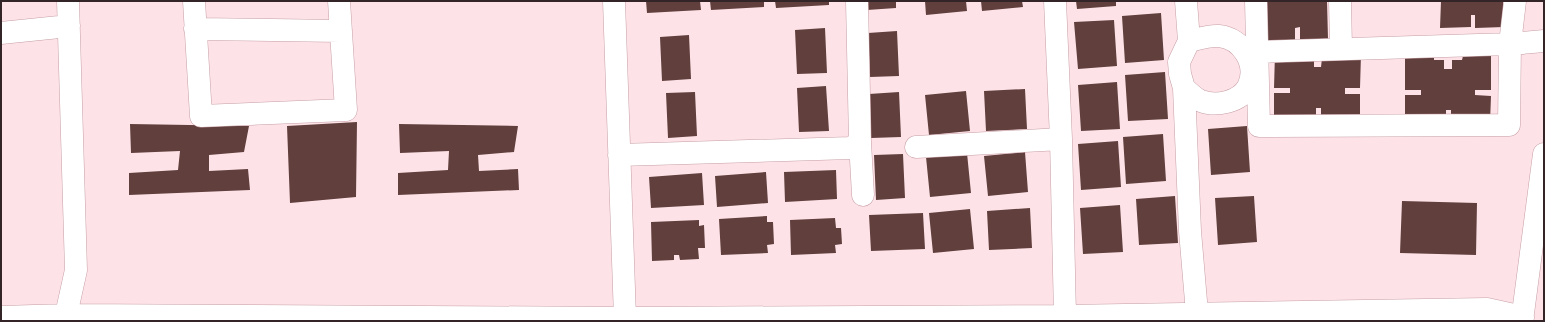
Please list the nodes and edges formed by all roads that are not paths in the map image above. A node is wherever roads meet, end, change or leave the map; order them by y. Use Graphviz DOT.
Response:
graph roads {
  1 [pos="68,1"];
  2 [pos="194,1"];
  3 [pos="339,1"];
  4 [pos="614,1"];
  5 [pos="857,1"];
  6 [pos="1055,1"];
  7 [pos="1186,1"];
  8 [pos="1256,1"];
  9 [pos="1340,1"];
  10 [pos="1516,1"];
  11 [pos="69,26"];
  12 [pos="196,29"];
  13 [pos="341,31"];
  14 [pos="1,33"];
  15 [pos="1189,41"];
  16 [pos="1544,41"];
  17 [pos="1510,44"];
  18 [pos="1341,48"];
  19 [pos="1257,52"];
  20 [pos="1184,88"];
  21 [pos="1061,139"];
  22 [pos="860,142"];
  23 [pos="916,146"];
  24 [pos="1544,154"];
  25 [pos="619,155"];
  26 [pos="863,195"];
  27 [pos="1541,196"];
  28 [pos="76,270"];
  29 [pos="1197,313"];
  30 [pos="1064,316"];
  31 [pos="1,317"];
  32 [pos="66,318"];
  33 [pos="92,318"];
  34 [pos="906,318"];
  35 [pos="625,319"];
  36 [pos="674,319"];
  37 [pos="782,319"];
  38 [pos="1523,319"];
  1 -- 11 [label="street"];
  2 -- 12 [label="street"];
  3 -- 13 [label="street"];
  4 -- 25 [label="street"];
  5 -- 22 [label="street"];
  6 -- 21 [label="street"];
  7 -- 15 [label="street"];
  8 -- 19 [label="street"];
  9 -- 18 [label="street"];
  10 -- 17 [label="street"];
  11 -- 14 [label="street"];
  11 -- 28 [label="street"];
  12 -- 13 [label="street"];
  12 -- 13 [label="street"];
  15 -- 20 [label="street"];
  15 -- 20 [label="street"];
  16 -- 17 [label="street"];
  17 -- 18 [label="street"];
  17 -- 19 [label="street"];
  18 -- 19 [label="street"];
  20 -- 29 [label="street"];
  21 -- 23 [label="street"];
  21 -- 30 [label="street"];
  22 -- 25 [label="street"];
  22 -- 26 [label="street"];
  24 -- 27 [label="street"];
  25 -- 35 [label="street"];
  27 -- 38 [label="street"];
  28 -- 32 [label="street"];
  28 -- 33 [label="street"];
  29 -- 30 [label="street"];
  29 -- 38 [label="street"];
  30 -- 34 [label="street"];
  31 -- 32 [label="street"];
  32 -- 33 [label="street"];
  33 -- 35 [label="street"];
  34 -- 37 [label="street"];
  35 -- 36 [label="street"];
  36 -- 37 [label="street"];
}
